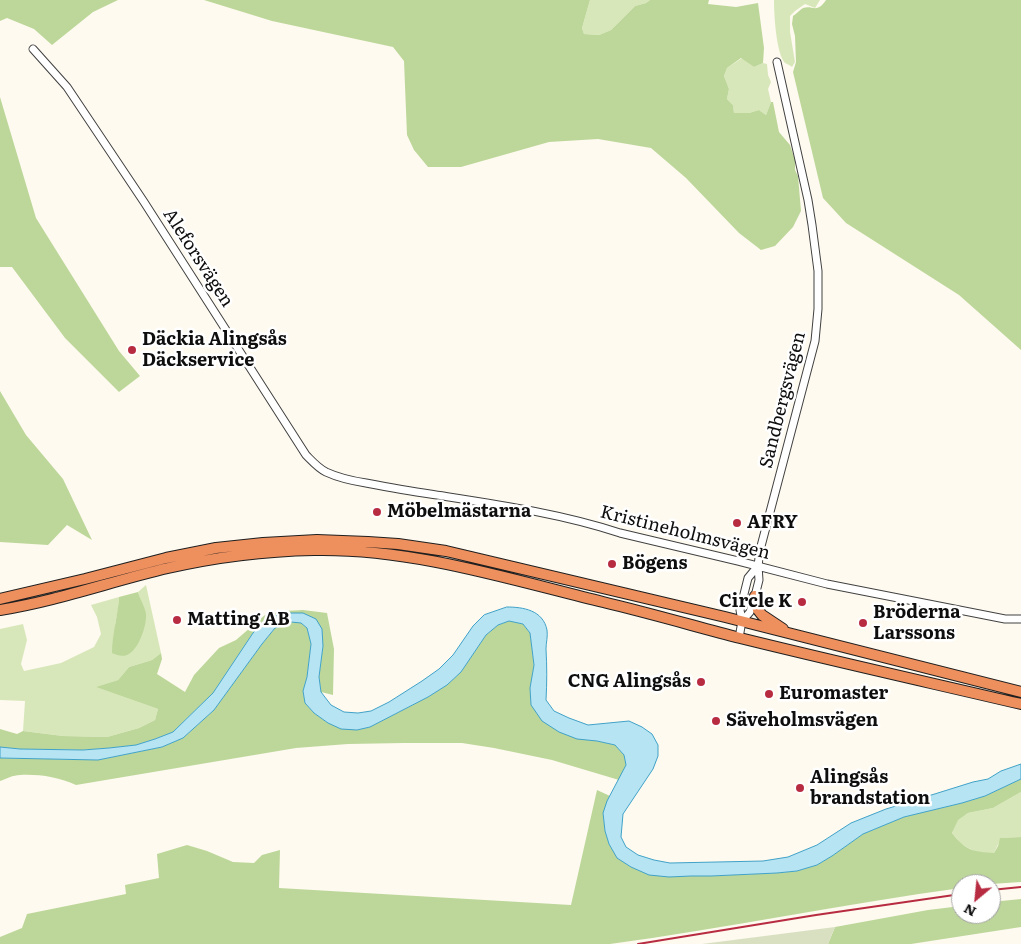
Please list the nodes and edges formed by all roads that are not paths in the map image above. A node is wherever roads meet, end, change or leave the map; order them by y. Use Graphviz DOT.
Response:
graph roads {
  1 [pos="33,49"];
  2 [pos="777,62"];
  3 [pos="340,478"];
  4 [pos="758,566"];
  5 [pos="755,596"];
  6 [pos="0,599"];
  7 [pos="0,610"];
  8 [pos="1021,619"];
  9 [pos="742,621"];
  10 [pos="787,633"];
  11 [pos="739,638"];
  12 [pos="1021,692"];
  13 [pos="1021,704"];
  1 -- 3 [label="street, Aleforsvägen"];
  2 -- 4 [label="street, Sandbergsvägen"];
  3 -- 4 [label="street, Kristineholmsvägen"];
  4 -- 5 [label="street, Sandbergsvägen"];
  4 -- 8 [label="street, Kristineholmsvägen"];
  4 -- 9 [label="street, Sandbergsvägen"];
  5 -- 9 [label="street, Sandbergsvägen"];
  5 -- 10 [label="highway"];
  6 -- 9 [label="highway"];
  7 -- 11 [label="highway"];
  9 -- 10 [label="highway"];
  9 -- 11 [label="street, Sandbergsvägen"];
  10 -- 12 [label="highway"];
  11 -- 13 [label="highway"];
}
